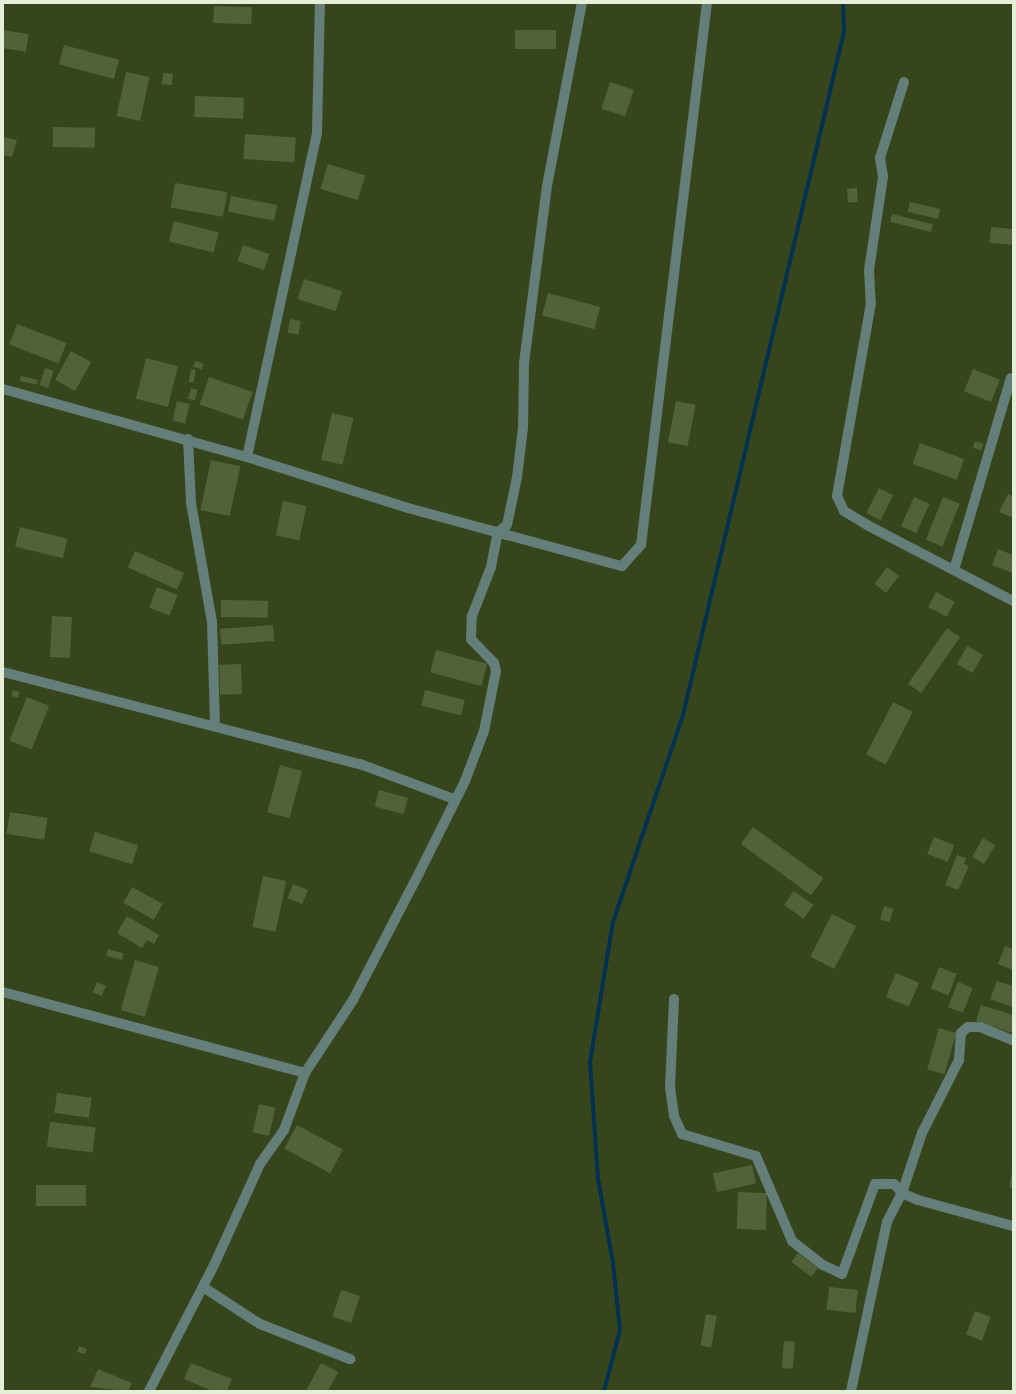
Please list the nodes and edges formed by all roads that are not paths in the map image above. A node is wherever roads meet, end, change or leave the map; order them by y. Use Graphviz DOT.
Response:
graph roads {
  1 [pos="320,3"];
  2 [pos="582,3"];
  3 [pos="707,3"];
  4 [pos="904,82"];
  5 [pos="1011,378"];
  6 [pos="3,389"];
  7 [pos="188,439"];
  8 [pos="247,457"];
  9 [pos="498,532"];
  10 [pos="954,570"];
  11 [pos="1013,601"];
  12 [pos="3,672"];
  13 [pos="215,725"];
  14 [pos="454,799"];
  15 [pos="3,992"];
  16 [pos="674,999"];
  17 [pos="1013,1040"];
  18 [pos="305,1073"];
  19 [pos="902,1193"];
  20 [pos="1013,1226"];
  21 [pos="203,1287"];
  22 [pos="350,1359"];
  23 [pos="149,1391"];
  24 [pos="851,1391"];
  1 -- 8 [label="street"];
  2 -- 9 [label="street"];
  3 -- 9 [label="street"];
  4 -- 10 [label="street"];
  5 -- 10 [label="street"];
  6 -- 7 [label="street"];
  7 -- 8 [label="street"];
  7 -- 13 [label="street"];
  8 -- 9 [label="street"];
  9 -- 14 [label="street"];
  10 -- 11 [label="street"];
  12 -- 13 [label="street"];
  13 -- 14 [label="street"];
  14 -- 18 [label="street"];
  15 -- 18 [label="street"];
  16 -- 19 [label="street"];
  17 -- 19 [label="street"];
  18 -- 21 [label="street"];
  19 -- 20 [label="street"];
  19 -- 24 [label="street"];
  21 -- 22 [label="street"];
  21 -- 23 [label="street"];
}
